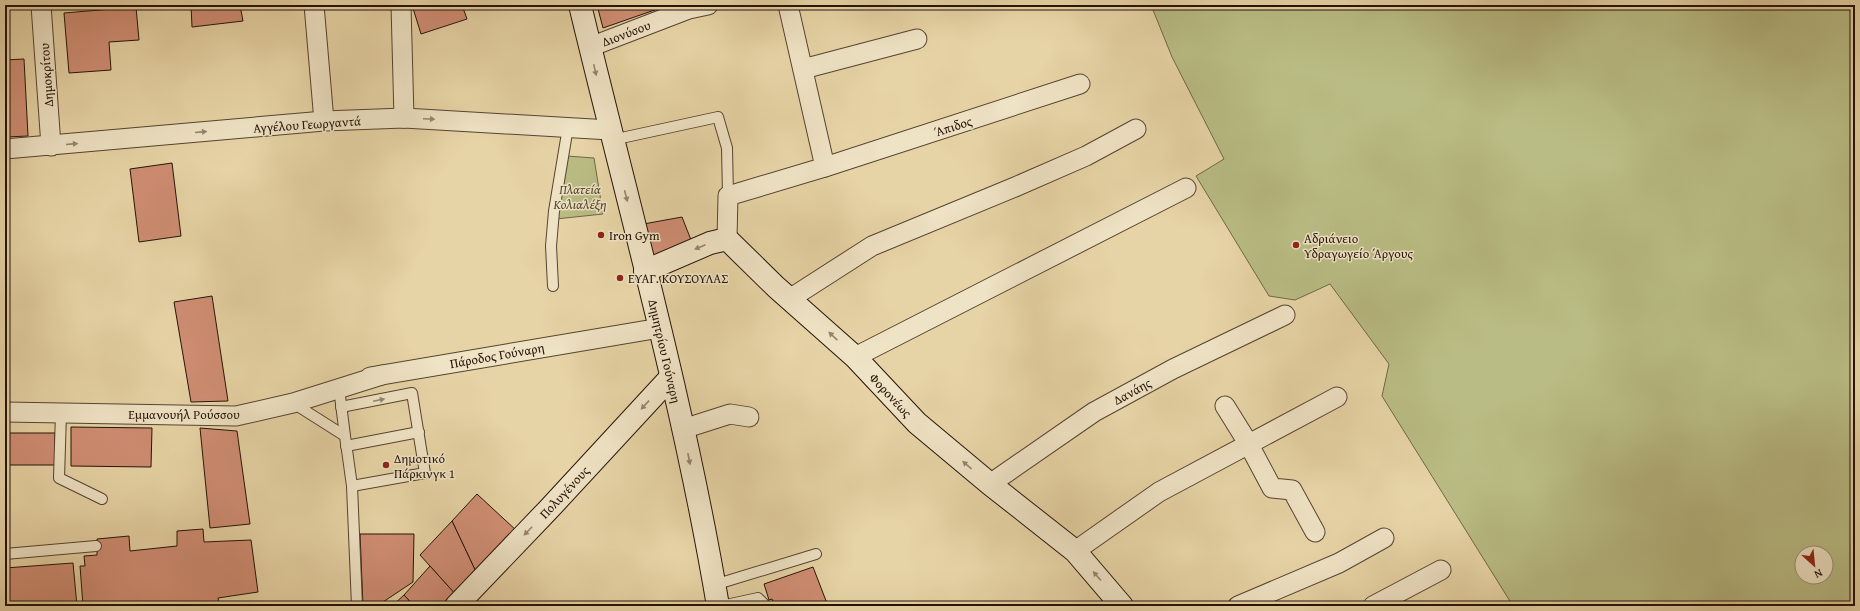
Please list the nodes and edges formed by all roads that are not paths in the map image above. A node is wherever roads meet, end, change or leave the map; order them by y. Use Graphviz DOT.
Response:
graph roads {
  1 [pos="41,5"];
  2 [pos="314,5"];
  3 [pos="401,5"];
  4 [pos="580,5"];
  5 [pos="708,5"];
  6 [pos="788,5"];
  7 [pos="917,39"];
  8 [pos="590,47"];
  9 [pos="803,69"];
  10 [pos="1080,84"];
  11 [pos="404,118"];
  12 [pos="324,121"];
  13 [pos="568,127"];
  14 [pos="1136,129"];
  15 [pos="611,135"];
  16 [pos="51,146"];
  17 [pos="5,149"];
  18 [pos="825,167"];
  19 [pos="1186,188"];
  20 [pos="728,196"];
  21 [pos="727,239"];
  22 [pos="645,270"];
  23 [pos="553,286"];
  24 [pos="791,298"];
  25 [pos="1285,315"];
  26 [pos="660,328"];
  27 [pos="855,357"];
  28 [pos="671,376"];
  29 [pos="336,385"];
  30 [pos="1337,397"];
  31 [pos="293,404"];
  32 [pos="1225,406"];
  33 [pos="341,407"];
  34 [pos="5,412"];
  35 [pos="61,413"];
  36 [pos="749,418"];
  37 [pos="683,429"];
  38 [pos="419,432"];
  39 [pos="346,441"];
  40 [pos="1248,443"];
  41 [pos="990,484"];
  42 [pos="352,486"];
  43 [pos="102,498"];
  44 [pos="1315,532"];
  45 [pos="1384,538"];
  46 [pos="96,546"];
  47 [pos="1075,551"];
  48 [pos="5,554"];
  49 [pos="816,554"];
  50 [pos="1441,570"];
  51 [pos="716,596"];
  52 [pos="357,606"];
  53 [pos="456,606"];
  54 [pos="721,606"];
  55 [pos="766,606"];
  56 [pos="1122,606"];
  57 [pos="1238,606"];
  58 [pos="1372,606"];
  1 -- 16 [label="street, Δημοκρίτου"];
  2 -- 12 [label="street"];
  3 -- 11 [label="street"];
  4 -- 8 [label="street, Δημητρίου Γούναρη"];
  5 -- 8 [label="street, Διονύσου"];
  6 -- 9 [label="street"];
  7 -- 9 [label="street"];
  8 -- 15 [label="street, Δημητρίου Γούναρη, one-way"];
  9 -- 18 [label="street"];
  10 -- 18 [label="street, Άπιδος"];
  11 -- 12 [label="street, Αγγέλου Γεωργαντά"];
  11 -- 13 [label="street, Αγγέλου Γεωργαντά, one-way"];
  16 -- 12 [label="street, Αγγέλου Γεωργαντά, one-way"];
  13 -- 15 [label="street, Αγγέλου Γεωργαντά"];
  13 -- 23 [label="lane"];
  14 -- 24 [label="street"];
  15 -- 20 [label="lane"];
  15 -- 22 [label="street, Δημητρίου Γούναρη, one-way"];
  16 -- 17 [label="street, Αγγέλου Γεωργαντά"];
  18 -- 20 [label="street, Άπιδος"];
  19 -- 27 [label="street"];
  20 -- 21 [label="street"];
  21 -- 22 [label="street, one-way"];
  21 -- 24 [label="street, Φορονέως"];
  22 -- 26 [label="street, Δημητρίου Γούναρη"];
  27 -- 24 [label="street, Φορονέως, one-way"];
  25 -- 41 [label="street, Δανάης"];
  26 -- 28 [label="street, Δημητρίου Γούναρη"];
  26 -- 29 [label="street, Πάροδος Γούναρη"];
  41 -- 27 [label="street, Φορονέως, one-way"];
  28 -- 37 [label="street, Δημητρίου Γούναρη"];
  28 -- 53 [label="street, Πολυγένους, one-way"];
  29 -- 31 [label="street, Εμμανουήλ Ρούσσου"];
  29 -- 33 [label="lane"];
  30 -- 40 [label="street"];
  31 -- 35 [label="street, Εμμανουήλ Ρούσσου"];
  31 -- 39 [label="lane"];
  32 -- 40 [label="street"];
  33 -- 38 [label="lane, one-way"];
  33 -- 39 [label="lane"];
  34 -- 35 [label="street, Εμμανουήλ Ρούσσου"];
  35 -- 43 [label="lane"];
  36 -- 37 [label="street"];
  37 -- 51 [label="street, Δημητρίου Γούναρη, one-way"];
  38 -- 39 [label="lane"];
  38 -- 42 [label="lane"];
  39 -- 42 [label="lane"];
  40 -- 44 [label="street"];
  40 -- 47 [label="street"];
  41 -- 47 [label="street, Φορονέως"];
  42 -- 52 [label="lane"];
  45 -- 57 [label="street"];
  46 -- 48 [label="lane"];
  56 -- 47 [label="street, Φορονέως, one-way"];
  49 -- 51 [label="lane"];
  50 -- 58 [label="street"];
  54 -- 55 [label="lane"];
}
